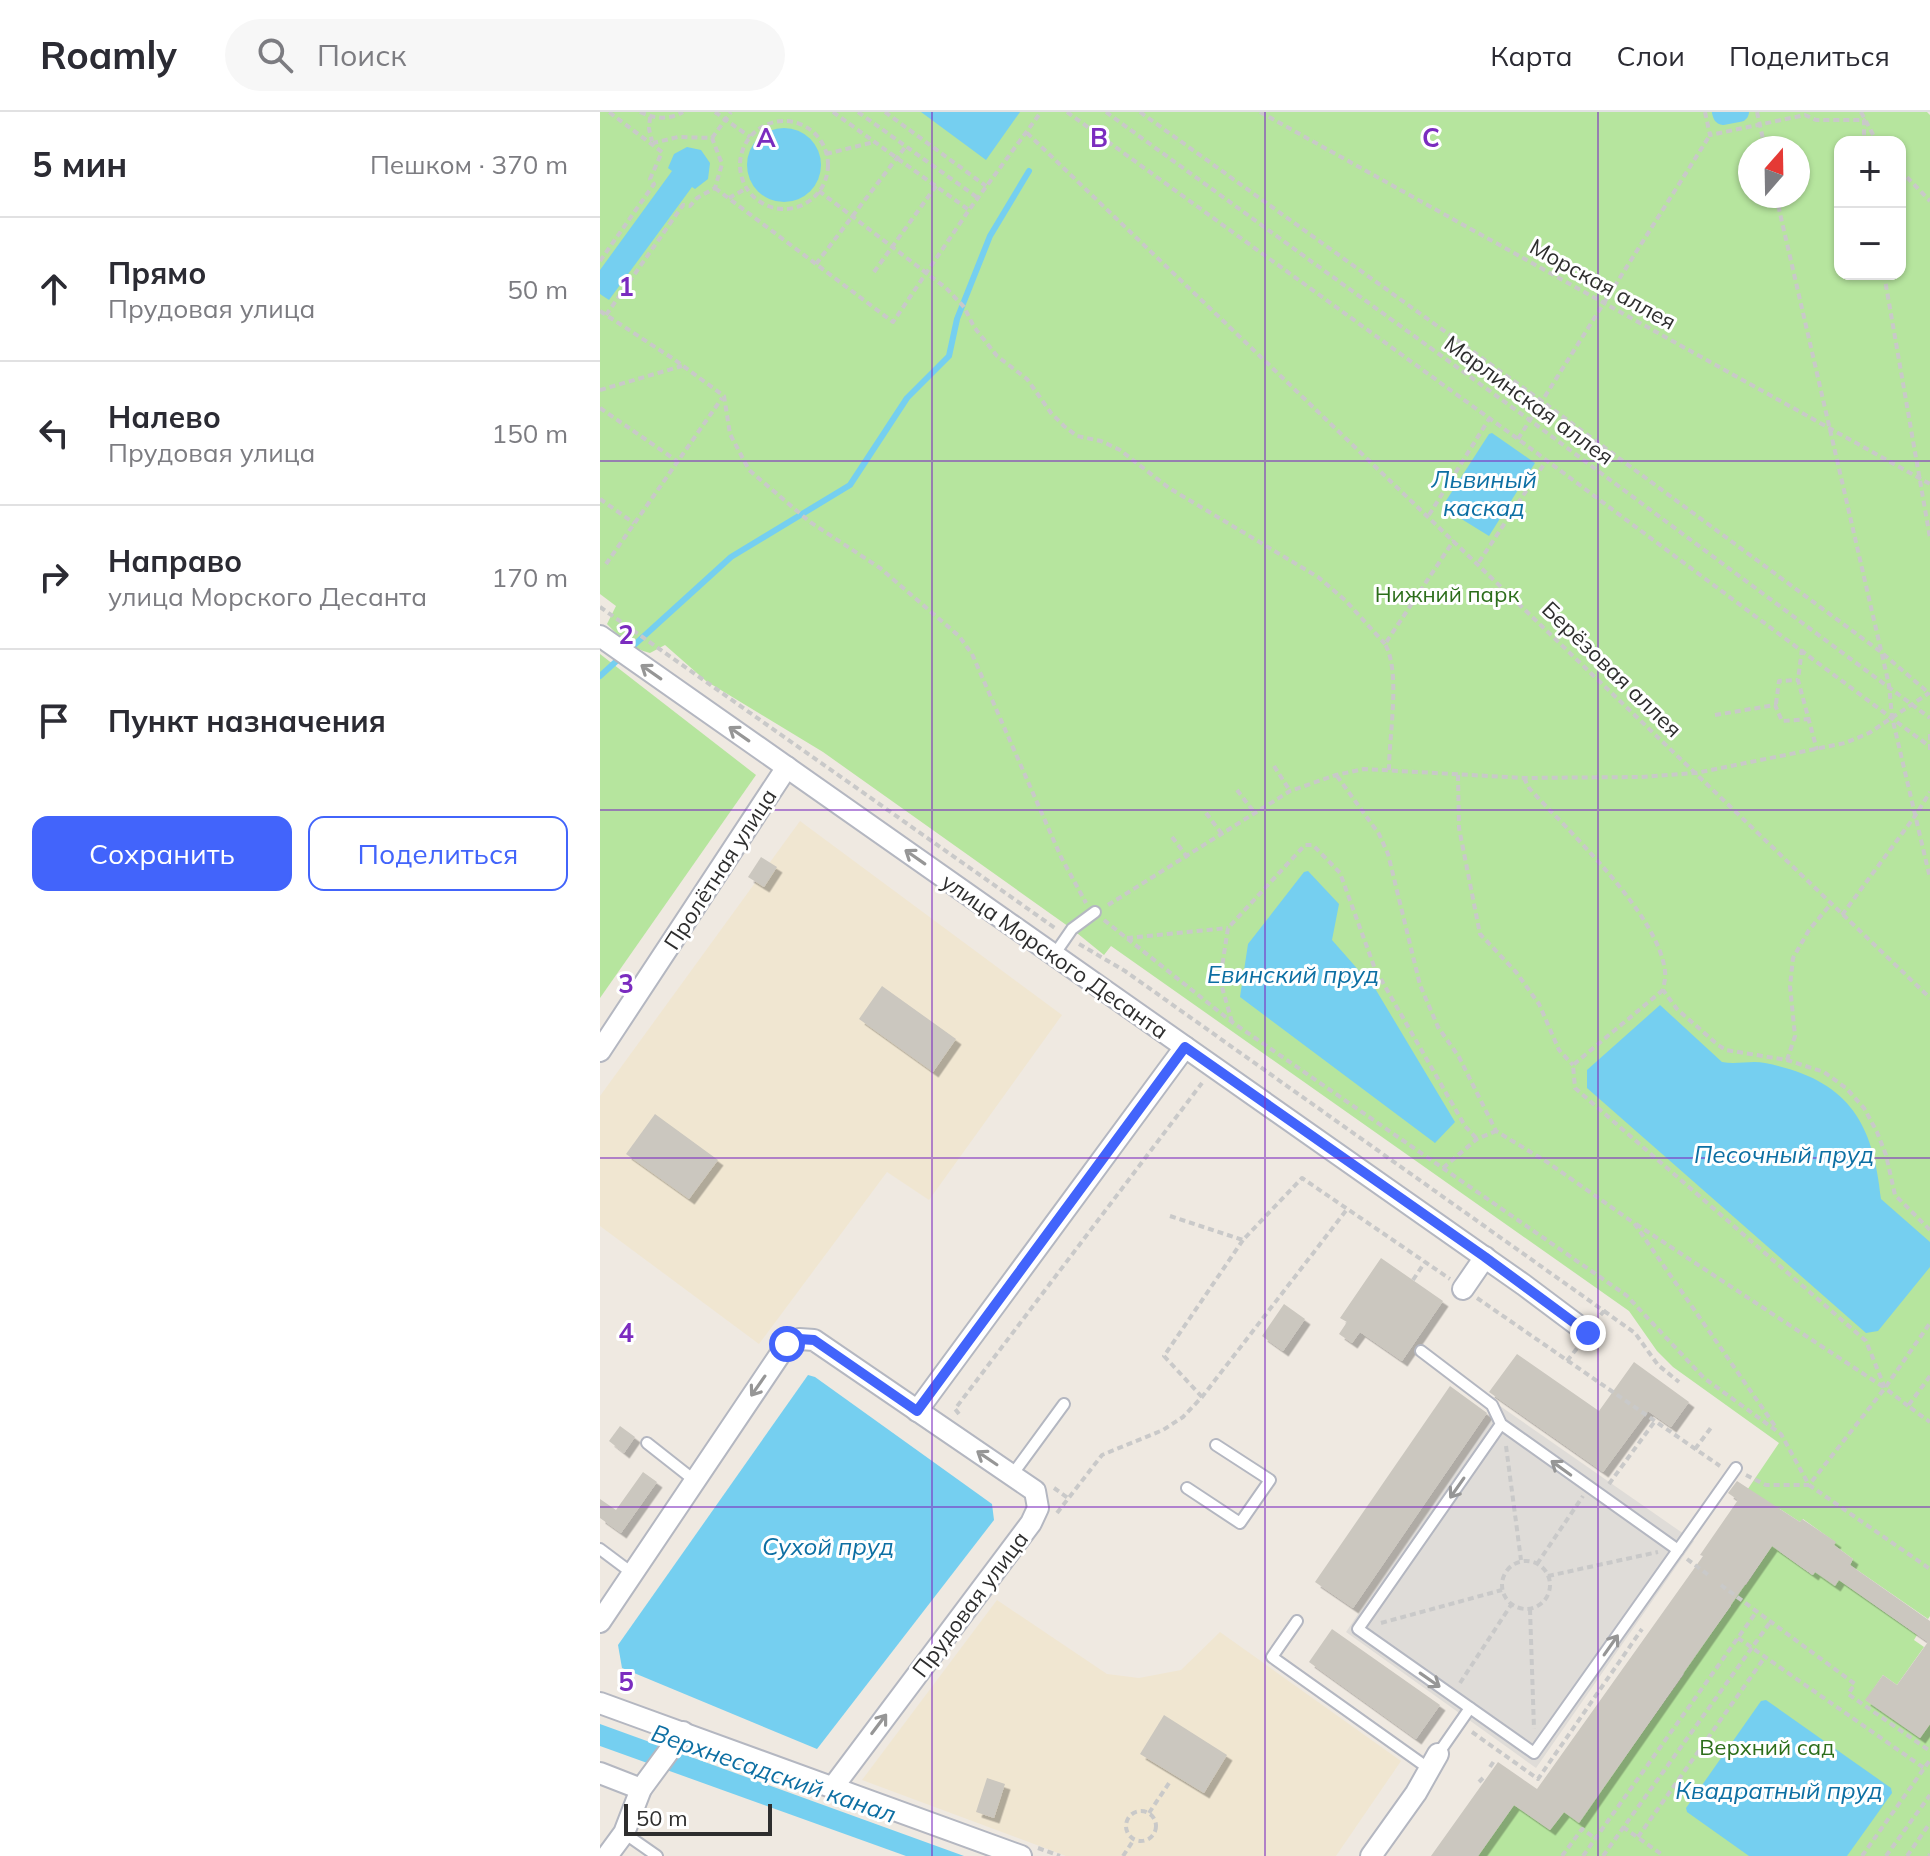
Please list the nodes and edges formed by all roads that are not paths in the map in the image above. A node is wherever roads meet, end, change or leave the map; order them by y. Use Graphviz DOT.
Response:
graph roads {
  1 [pos="606,640"];
  2 [pos="787,767"];
  3 [pos="1095,912"];
  4 [pos="1054,955"];
  5 [pos="1185,1047"];
  6 [pos="600,1051"];
  7 [pos="1485,1257"];
  8 [pos="1463,1289"];
  9 [pos="1588,1333"];
  10 [pos="1421,1351"];
  11 [pos="1064,1404"];
  12 [pos="917,1411"];
  13 [pos="1501,1424"];
  14 [pos="647,1443"];
  15 [pos="1216,1445"];
  16 [pos="1736,1468"];
  17 [pos="1012,1475"];
  18 [pos="694,1480"];
  19 [pos="1187,1488"];
  20 [pos="600,1549"];
  21 [pos="1678,1550"];
  22 [pos="632,1573"];
  23 [pos="1297,1621"];
  24 [pos="600,1622"];
  25 [pos="600,1703"];
  26 [pos="1470,1708"];
  27 [pos="679,1738"];
  28 [pos="1433,1761"];
  29 [pos="600,1773"];
  30 [pos="647,1781"];
  31 [pos="833,1787"];
  32 [pos="624,1833"];
  33 [pos="1026,1851"];
  34 [pos="656,1855"];
  35 [pos="607,1856"];
  36 [pos="1371,1856"];
  2 -- 1 [label="street, улица Морского Десанта, one-way"];
  4 -- 2 [label="street, улица Морского Десанта, one-way"];
  2 -- 6 [label="street, Пролётная улица"];
  3 -- 4 [label="lane"];
  4 -- 5 [label="street, улица Морского Десанта"];
  5 -- 7 [label="street, улица Морского Десанта"];
  5 -- 12 [label="street"];
  7 -- 8 [label="street"];
  7 -- 9 [label="street, улица Морского Десанта"];
  10 -- 13 [label="lane"];
  11 -- 17 [label="lane"];
  17 -- 12 [label="street, Прудовая улица, one-way"];
  12 -- 18 [label="street, Прудовая улица, one-way"];
  21 -- 13 [label="lane, one-way"];
  13 -- 26 [label="lane, one-way"];
  14 -- 18 [label="lane"];
  15 -- 19 [label="lane"];
  16 -- 21 [label="lane"];
  31 -- 17 [label="street, Прудовая улица, one-way"];
  18 -- 22 [label="street, Прудовая улица"];
  20 -- 22 [label="lane"];
  26 -- 21 [label="lane, one-way"];
  22 -- 24 [label="street, Прудовая улица"];
  23 -- 28 [label="lane"];
  25 -- 27 [label="street"];
  26 -- 28 [label="lane"];
  27 -- 30 [label="street"];
  27 -- 31 [label="street"];
  28 -- 36 [label="street"];
  29 -- 30 [label="street"];
  30 -- 32 [label="street"];
  31 -- 33 [label="street"];
  32 -- 34 [label="lane"];
  32 -- 35 [label="street"];
}
